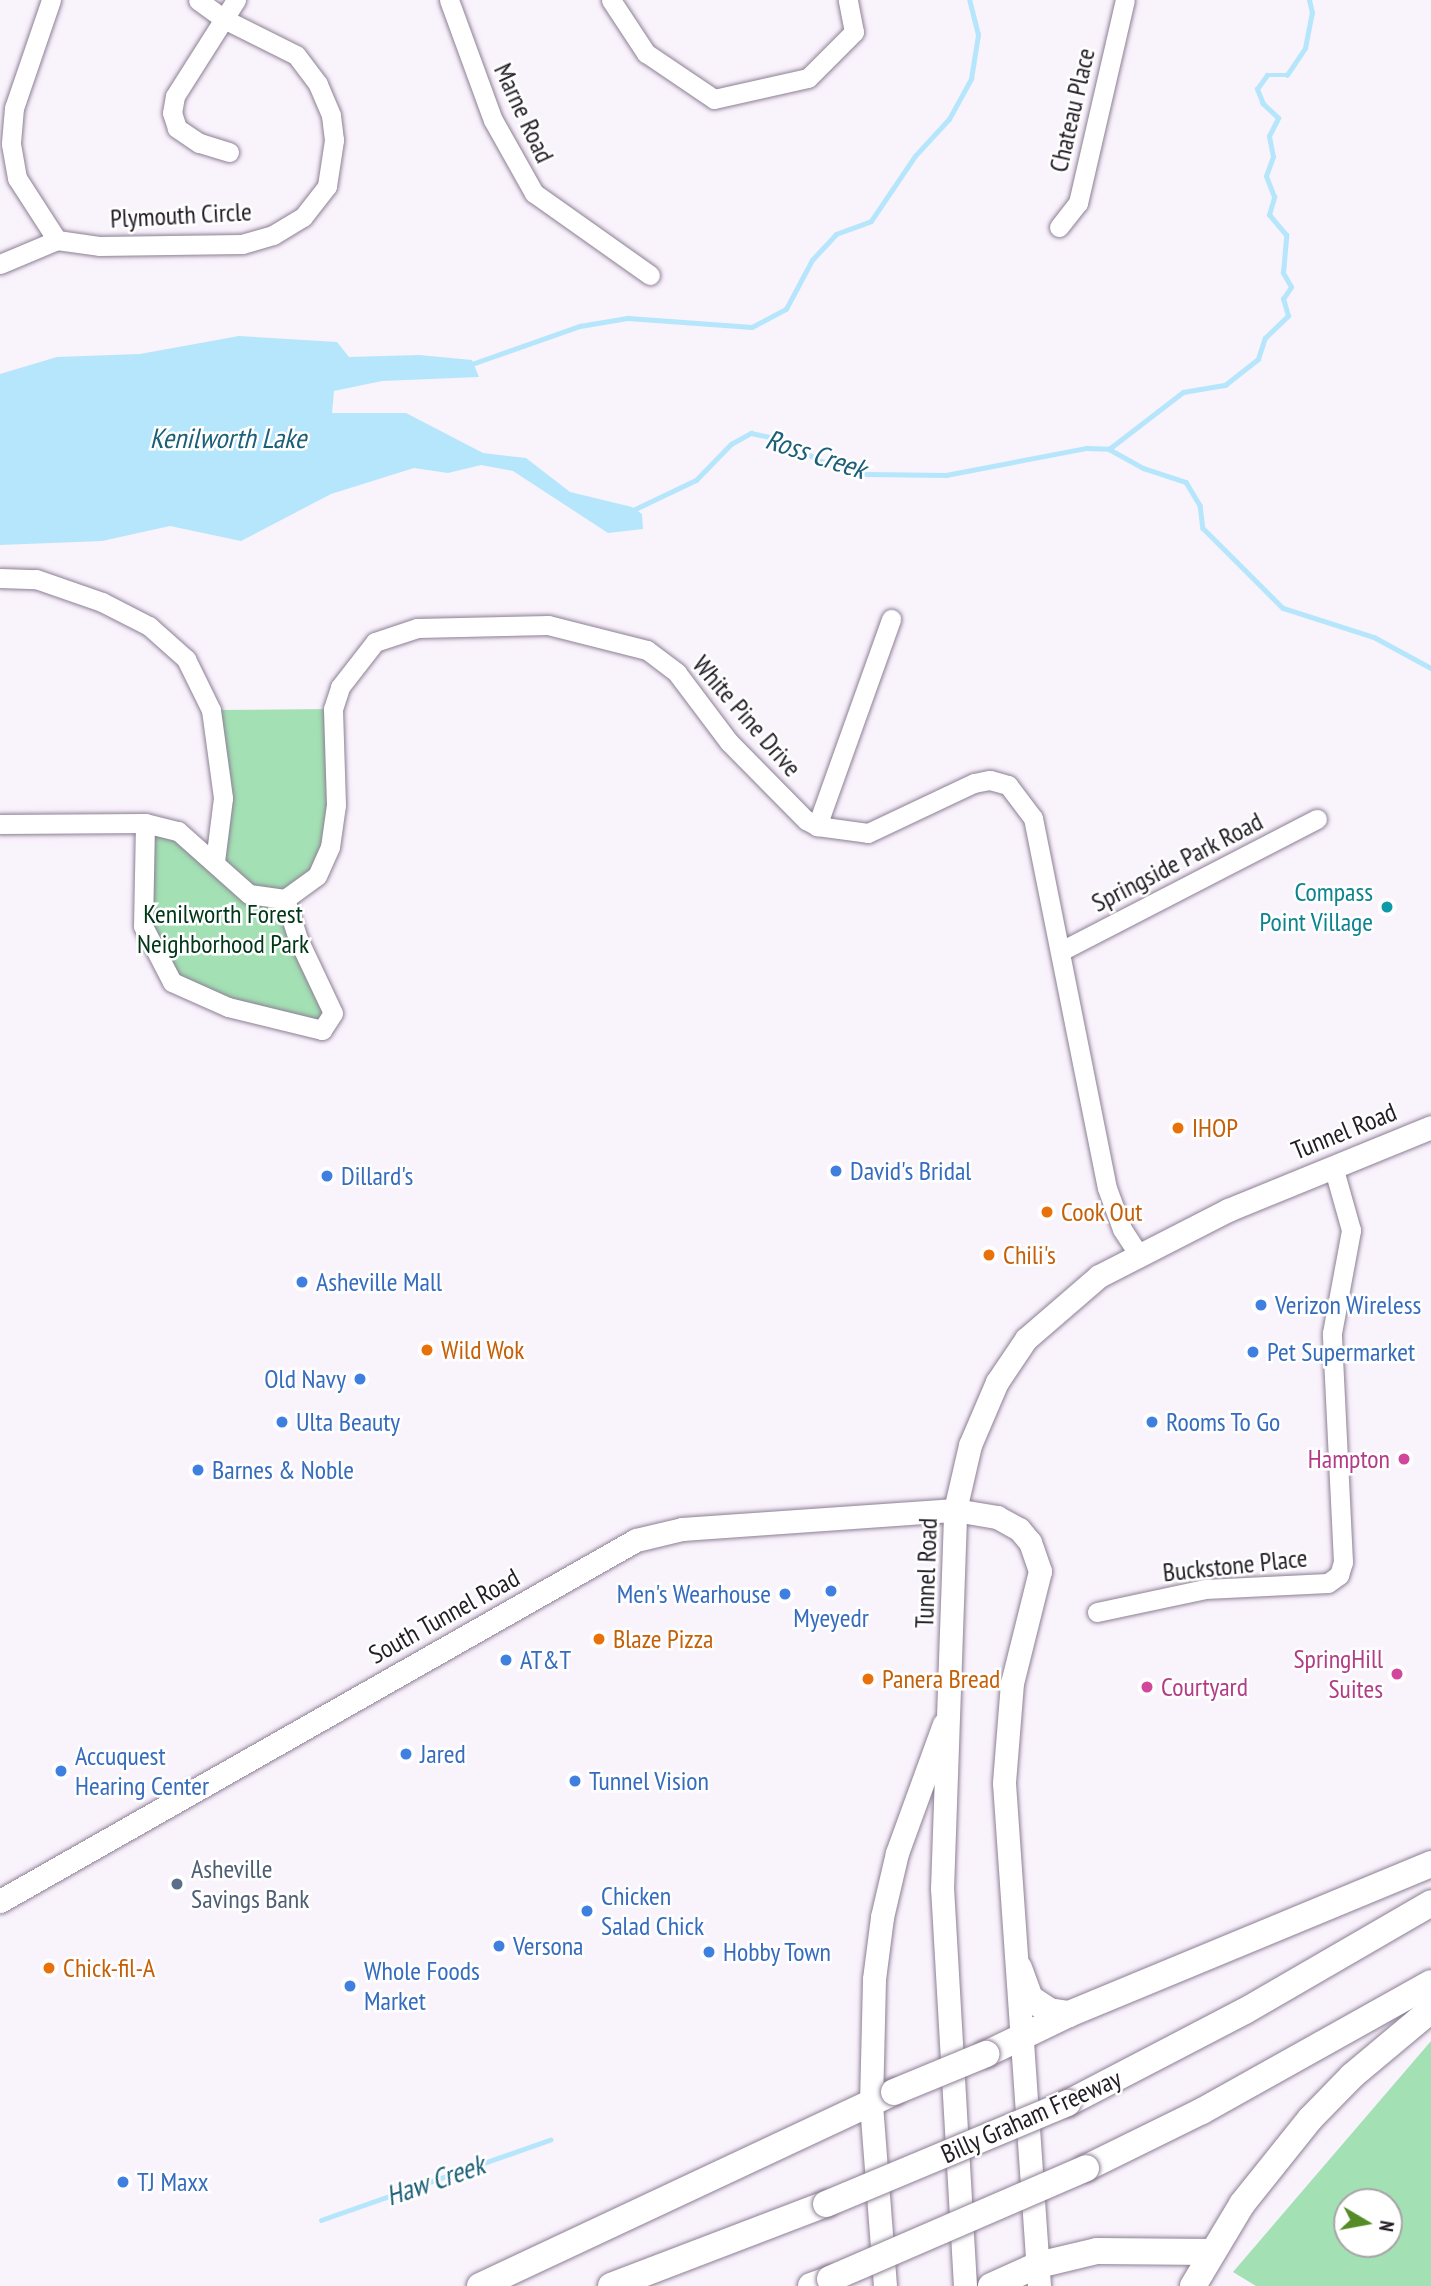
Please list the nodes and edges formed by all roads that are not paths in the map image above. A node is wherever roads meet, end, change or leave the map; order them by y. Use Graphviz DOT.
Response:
graph roads {
  1 [pos="51,0"];
  2 [pos="198,0"];
  3 [pos="236,0"];
  4 [pos="449,0"];
  5 [pos="611,0"];
  6 [pos="848,0"];
  7 [pos="1125,0"];
  8 [pos="224,19"];
  9 [pos="229,152"];
  10 [pos="1059,226"];
  11 [pos="57,240"];
  12 [pos="0,264"];
  13 [pos="650,275"];
  14 [pos="0,578"];
  15 [pos="891,619"];
  16 [pos="1317,819"];
  17 [pos="145,823"];
  18 [pos="0,824"];
  19 [pos="817,826"];
  20 [pos="215,861"];
  21 [pos="285,899"];
  22 [pos="1061,951"];
  23 [pos="1431,1127"];
  24 [pos="1333,1166"];
  25 [pos="1138,1254"];
  26 [pos="955,1510"];
  27 [pos="1097,1612"];
  28 [pos="950,1712"];
  29 [pos="1431,1864"];
  30 [pos="0,1901"];
  31 [pos="1431,1903"];
  32 [pos="1019,1968"];
  33 [pos="1431,1983"];
  34 [pos="1431,2010"];
  35 [pos="1069,2014"];
  36 [pos="1020,2039"];
  37 [pos="882,2097"];
  38 [pos="1212,2252"];
  39 [pos="1038,2276"];
  40 [pos="821,2282"];
  41 [pos="999,2283"];
  42 [pos="480,2286"];
  43 [pos="611,2286"];
  44 [pos="885,2286"];
  45 [pos="965,2286"];
  46 [pos="1193,2286"];
  1 -- 11 [label="street"];
  2 -- 8 [label="street, Plymouth Circle"];
  3 -- 8 [label="street"];
  4 -- 13 [label="street, Marne Road"];
  5 -- 6 [label="street"];
  7 -- 10 [label="street, Chateau Place"];
  8 -- 9 [label="street"];
  8 -- 11 [label="street, Plymouth Circle"];
  11 -- 12 [label="street"];
  14 -- 20 [label="street"];
  15 -- 19 [label="street"];
  16 -- 22 [label="street, Springside Park Road"];
  17 -- 18 [label="street"];
  17 -- 20 [label="street"];
  17 -- 21 [label="street"];
  19 -- 21 [label="street, White Pine Drive"];
  19 -- 22 [label="street"];
  20 -- 21 [label="street"];
  22 -- 25 [label="street"];
  23 -- 24 [label="main road, Tunnel Road"];
  24 -- 25 [label="main road, Tunnel Road"];
  24 -- 27 [label="street, Buckstone Place"];
  25 -- 26 [label="main road, Tunnel Road"];
  26 -- 28 [label="main road, Tunnel Road"];
  26 -- 30 [label="main road, South Tunnel Road"];
  26 -- 32 [label="main road, South Tunnel Road"];
  28 -- 37 [label="main road"];
  28 -- 45 [label="main road, Tunnel Road"];
  29 -- 35 [label="highway"];
  31 -- 43 [label="highway, Billy Graham Freeway, bridge"];
  32 -- 35 [label="highway"];
  32 -- 36 [label="main road, South Tunnel Road"];
  33 -- 40 [label="highway, bridge"];
  34 -- 38 [label="highway"];
  35 -- 36 [label="highway"];
  36 -- 37 [label="highway, bridge"];
  36 -- 39 [label="main road, South Tunnel Road"];
  37 -- 42 [label="highway"];
  37 -- 44 [label="main road"];
  38 -- 39 [label="highway"];
  38 -- 46 [label="highway"];
  39 -- 41 [label="highway"];
}
